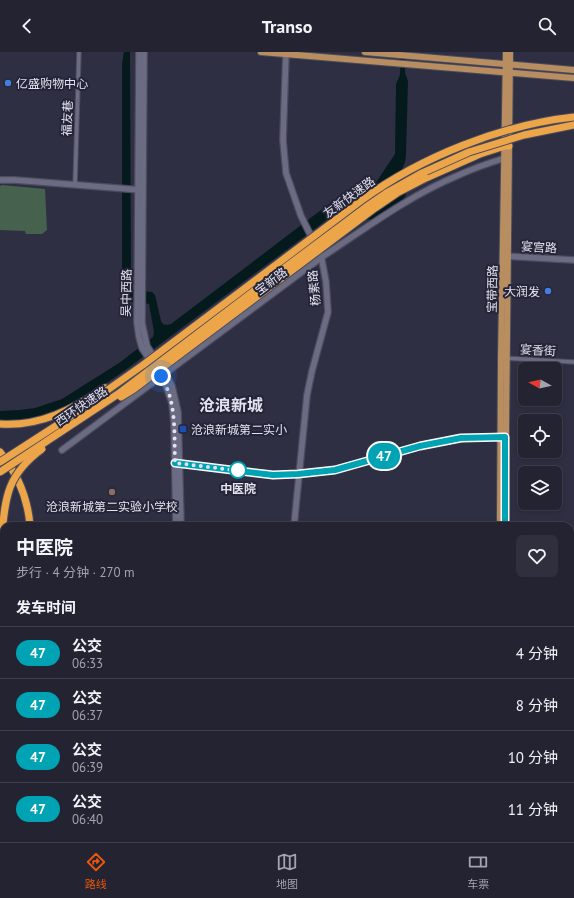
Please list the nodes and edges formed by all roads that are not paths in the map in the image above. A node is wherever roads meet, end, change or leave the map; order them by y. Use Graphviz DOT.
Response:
graph roads {
  1 [pos="79,52"];
  2 [pos="139,52"];
  3 [pos="144,52"];
  4 [pos="261,52"];
  5 [pos="365,52"];
  6 [pos="506,52"];
  7 [pos="510,52"];
  8 [pos="286,53"];
  9 [pos="508,64"];
  10 [pos="574,70"];
  11 [pos="508,73"];
  12 [pos="574,78"];
  13 [pos="574,114"];
  14 [pos="574,117"];
  15 [pos="544,122"];
  16 [pos="574,125"];
  17 [pos="507,146"];
  18 [pos="507,158"];
  19 [pos="0,180"];
  20 [pos="75,185"];
  21 [pos="142,190"];
  22 [pos="506,256"];
  23 [pos="322,257"];
  24 [pos="574,260"];
  25 [pos="164,348"];
  26 [pos="171,354"];
  27 [pos="503,358"];
  28 [pos="574,362"];
  29 [pos="143,365"];
  30 [pos="160,374"];
  31 [pos="118,394"];
  32 [pos="0,424"];
  33 [pos="70,426"];
  34 [pos="503,437"];
  35 [pos="50,444"];
  36 [pos="62,450"];
  37 [pos="0,452"];
  38 [pos="0,462"];
  39 [pos="177,463"];
  40 [pos="0,472"];
  41 [pos="298,474"];
  42 [pos="3,522"];
  43 [pos="29,522"];
  44 [pos="176,522"];
  45 [pos="181,522"];
  46 [pos="294,522"];
  47 [pos="500,522"];
  48 [pos="505,522"];
  1 -- 20 [label="street, 福友巷"];
  2 -- 21 [label="street, 吴中西路"];
  3 -- 21 [label="street, 吴中西路"];
  4 -- 8 [label="main road"];
  5 -- 9 [label="main road"];
  6 -- 9 [label="main road, 宝带西路"];
  7 -- 9 [label="main road, 宝带西路"];
  8 -- 11 [label="main road"];
  8 -- 23 [label="street, 杨素路"];
  9 -- 10 [label="main road"];
  9 -- 11 [label="main road, 宝带西路"];
  11 -- 12 [label="main road"];
  11 -- 17 [label="main road, 宝带西路"];
  13 -- 15 [label="highway, bridge"];
  14 -- 15 [label="highway, 友新快速路, bridge"];
  15 -- 25 [label="highway, 友新快速路, bridge"];
  16 -- 26 [label="highway, 友新快速路, bridge"];
  17 -- 18 [label="main road, 宝带西路"];
  17 -- 30 [label="highway, bridge"];
  18 -- 22 [label="main road, 宝带西路"];
  18 -- 23 [label="street, 宝新路"];
  19 -- 20 [label="street"];
  20 -- 21 [label="street"];
  21 -- 30 [label="street, 吴中西路"];
  22 -- 24 [label="street, 宴宫路"];
  22 -- 27 [label="main road, 宝带西路"];
  23 -- 30 [label="street, 宝新路"];
  23 -- 41 [label="street, 杨素路"];
  25 -- 29 [label="highway, 西环快速路, bridge"];
  26 -- 31 [label="highway, 西环快速路, bridge"];
  27 -- 28 [label="street, 宴香街"];
  27 -- 34 [label="main road, 宝带西路"];
  29 -- 32 [label="highway, bridge"];
  29 -- 38 [label="highway, 西环快速路, bridge"];
  30 -- 31 [label="highway, bridge"];
  30 -- 35 [label="highway, bridge"];
  30 -- 36 [label="street, 宝新路"];
  30 -- 39 [label="street, 吴中西路"];
  31 -- 33 [label="highway, 西环快速路, bridge"];
  33 -- 35 [label="highway, bridge"];
  33 -- 40 [label="highway, 西环快速路, bridge"];
  34 -- 41 [label="street"];
  34 -- 47 [label="main road, 宝带西路"];
  34 -- 48 [label="main road, 宝带西路"];
  35 -- 42 [label="highway, bridge"];
  37 -- 43 [label="highway, bridge"];
  39 -- 41 [label="street"];
  39 -- 44 [label="street, 吴中西路"];
  39 -- 45 [label="street, 吴中西路"];
  41 -- 46 [label="street, 杨素路"];
}
